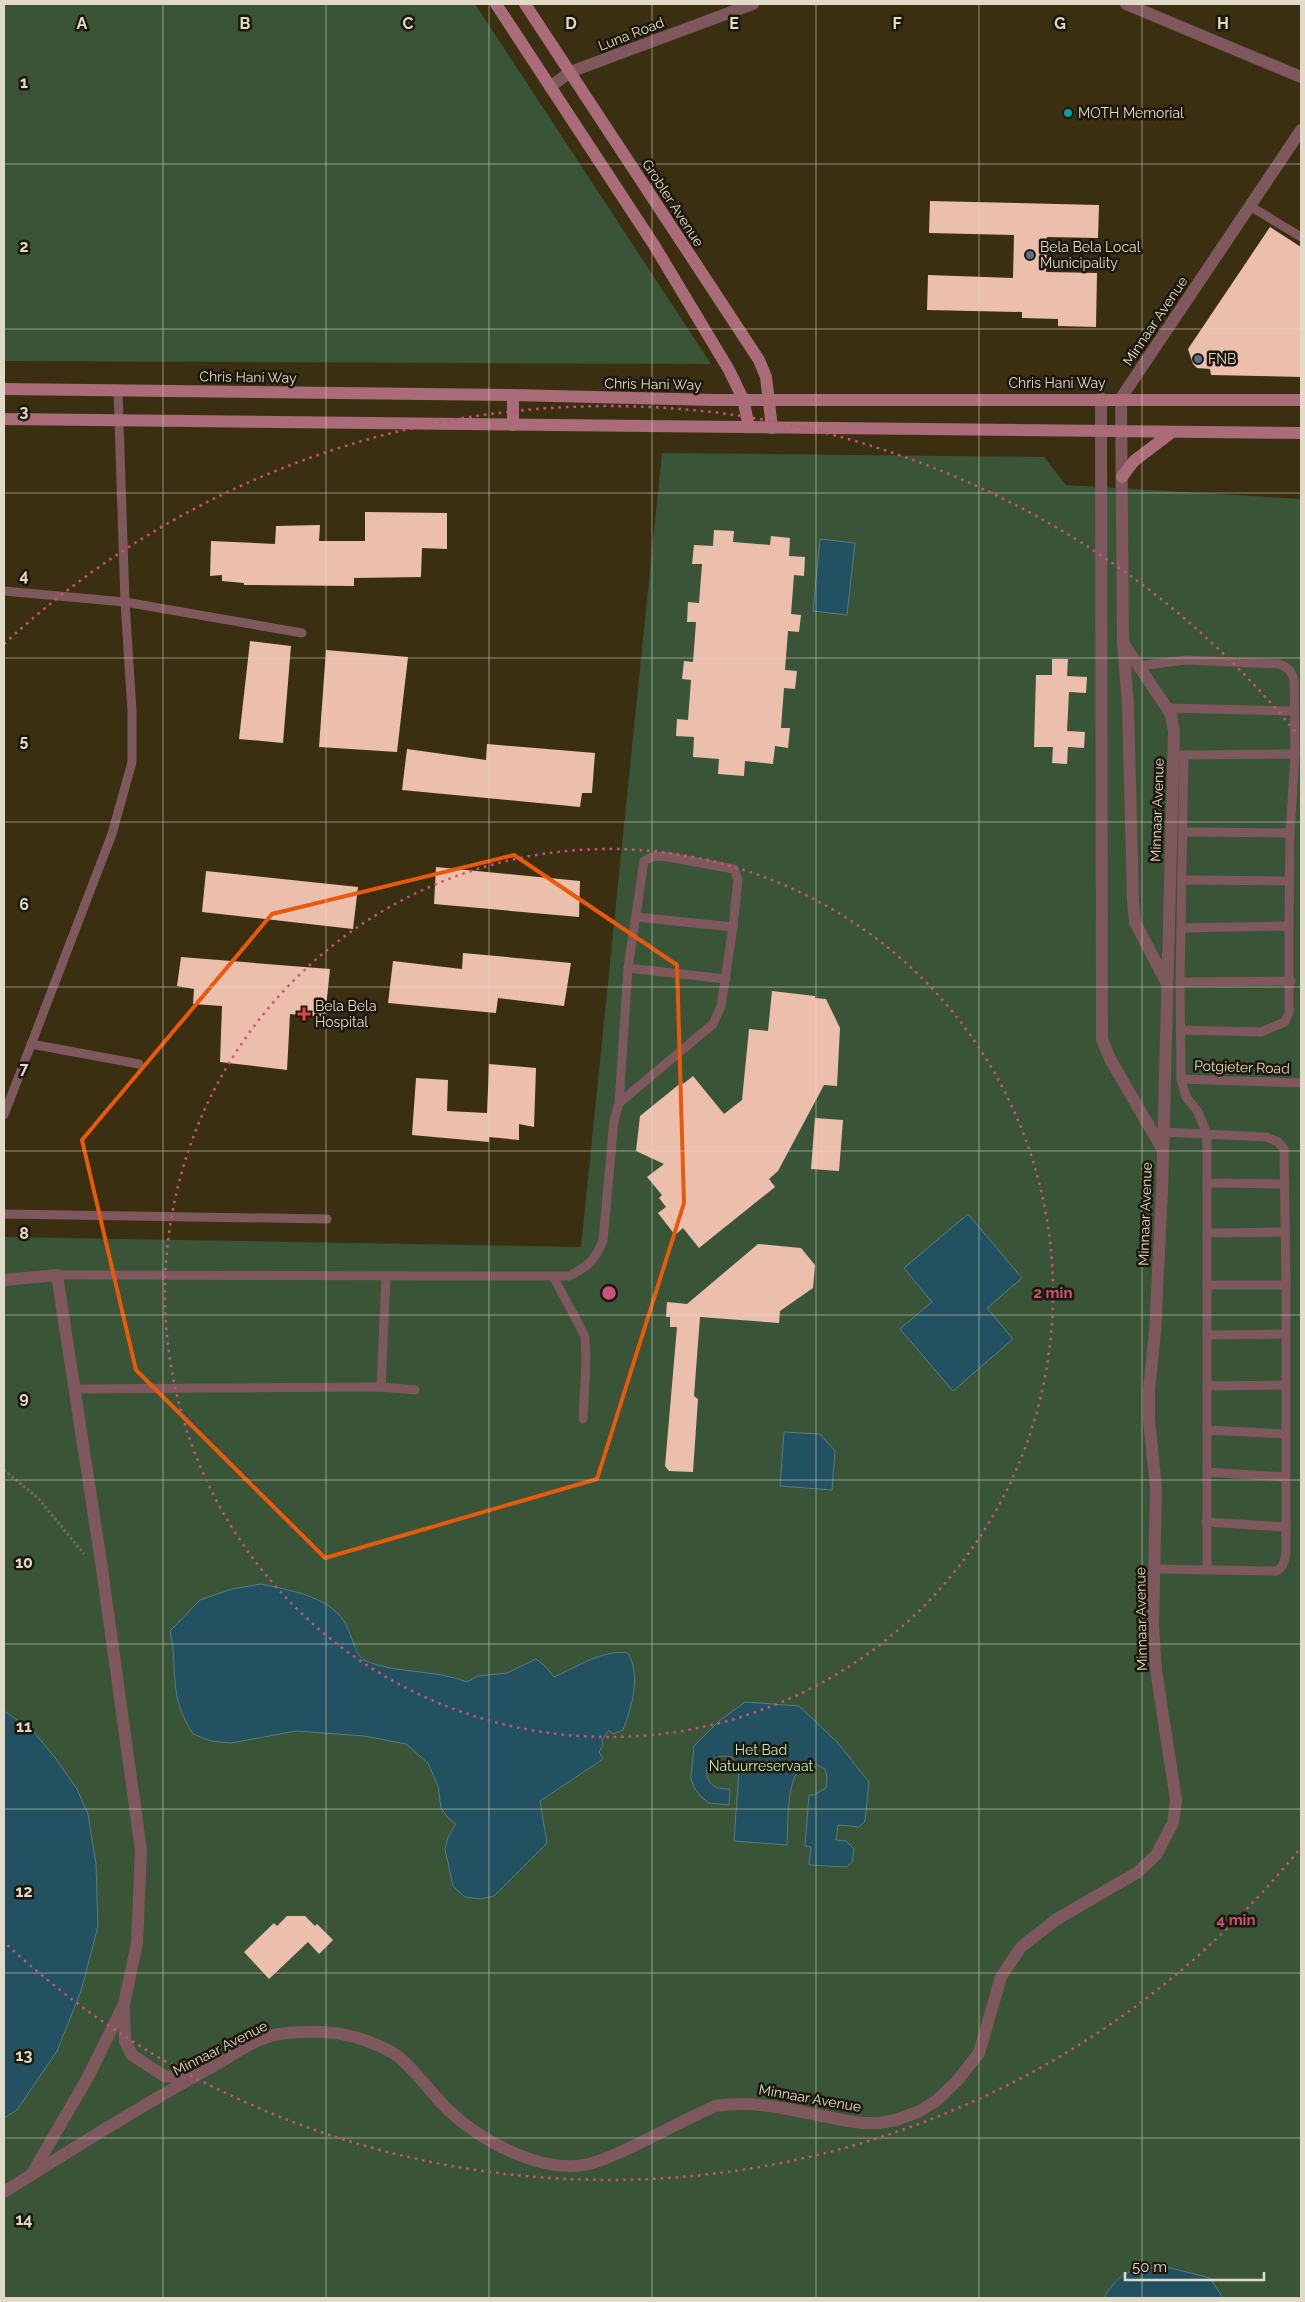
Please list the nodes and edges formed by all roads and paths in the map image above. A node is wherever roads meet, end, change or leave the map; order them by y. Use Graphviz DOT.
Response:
graph roads {
  1 [pos="496,4"];
  2 [pos="525,4"];
  3 [pos="753,4"];
  4 [pos="1126,4"];
  5 [pos="570,72"];
  6 [pos="1301,77"];
  7 [pos="550,87"];
  8 [pos="1301,130"];
  9 [pos="1250,206"];
  10 [pos="1301,237"];
  11 [pos="4,389"];
  12 [pos="118,391"];
  13 [pos="514,395"];
  14 [pos="1101,398"];
  15 [pos="1121,398"];
  16 [pos="743,399"];
  17 [pos="770,400"];
  18 [pos="1301,400"];
  19 [pos="4,419"];
  20 [pos="118,420"];
  21 [pos="513,425"];
  22 [pos="749,427"];
  23 [pos="772,428"];
  24 [pos="1102,430"];
  25 [pos="1122,431"];
  26 [pos="1172,432"];
  27 [pos="1267,432"];
  28 [pos="1301,433"];
  29 [pos="1301,439"];
  30 [pos="1122,477"];
  31 [pos="4,591"];
  32 [pos="125,602"];
  33 [pos="302,633"];
  34 [pos="1123,643"];
  35 [pos="1138,666"];
  36 [pos="1167,708"];
  37 [pos="1294,710"];
  38 [pos="1295,754"];
  39 [pos="1179,755"];
  40 [pos="1183,832"];
  41 [pos="1290,834"];
  42 [pos="1182,880"];
  43 [pos="1289,881"];
  44 [pos="636,917"];
  45 [pos="1289,926"];
  46 [pos="733,928"];
  47 [pos="1181,928"];
  48 [pos="628,968"];
  49 [pos="726,979"];
  50 [pos="1290,981"];
  51 [pos="1180,982"];
  52 [pos="1167,984"];
  53 [pos="1180,1030"];
  54 [pos="31,1044"];
  55 [pos="139,1064"];
  56 [pos="1181,1079"];
  57 [pos="1301,1083"];
  58 [pos="6,1103"];
  59 [pos="619,1103"];
  60 [pos="4,1115"];
  61 [pos="1163,1132"];
  62 [pos="1207,1134"];
  63 [pos="1163,1150"];
  64 [pos="1207,1183"];
  65 [pos="1285,1184"];
  66 [pos="4,1214"];
  67 [pos="327,1219"];
  68 [pos="1285,1232"];
  69 [pos="1207,1233"];
  70 [pos="57,1275"];
  71 [pos="386,1276"];
  72 [pos="553,1276"];
  73 [pos="4,1280"];
  74 [pos="1207,1285"];
  75 [pos="1286,1285"];
  76 [pos="1286,1334"];
  77 [pos="1207,1335"];
  78 [pos="1286,1385"];
  79 [pos="1207,1386"];
  80 [pos="381,1387"];
  81 [pos="74,1389"];
  82 [pos="415,1390"];
  83 [pos="583,1419"];
  84 [pos="1207,1430"];
  85 [pos="1285,1434"];
  86 [pos="4,1470"];
  87 [pos="1206,1472"];
  88 [pos="1285,1477"];
  89 [pos="1206,1522"];
  90 [pos="1286,1527"];
  91 [pos="101,1562"];
  92 [pos="1155,1569"];
  93 [pos="1207,1570"];
  94 [pos="124,2004"];
  95 [pos="193,2078"];
  96 [pos="32,2174"];
  97 [pos="4,2192"];
  1 -- 7 [label="main road"];
  2 -- 5 [label="main road, Grobler Avenue"];
  3 -- 5 [label="street, Luna Road"];
  4 -- 6 [label="street"];
  5 -- 7 [label="street, Luna Road"];
  5 -- 17 [label="main road, Grobler Avenue"];
  7 -- 16 [label="main road"];
  8 -- 9 [label="street, Minnaar Avenue"];
  9 -- 10 [label="lane"];
  9 -- 15 [label="street, Minnaar Avenue"];
  11 -- 12 [label="main road, Chris Hani Way"];
  12 -- 13 [label="main road, Chris Hani Way"];
  12 -- 20 [label="lane"];
  13 -- 16 [label="main road, Chris Hani Way"];
  13 -- 21 [label="main road"];
  14 -- 15 [label="main road, Chris Hani Way"];
  14 -- 17 [label="main road, Chris Hani Way"];
  14 -- 24 [label="street"];
  15 -- 18 [label="main road, Chris Hani Way"];
  15 -- 25 [label="street"];
  16 -- 17 [label="main road, Chris Hani Way"];
  16 -- 22 [label="main road"];
  17 -- 23 [label="main road, Grobler Avenue"];
  19 -- 20 [label="main road"];
  20 -- 21 [label="main road"];
  20 -- 32 [label="lane"];
  21 -- 22 [label="main road"];
  22 -- 23 [label="main road"];
  23 -- 24 [label="main road"];
  24 -- 25 [label="main road"];
  24 -- 63 [label="street"];
  25 -- 26 [label="main road"];
  25 -- 30 [label="street"];
  26 -- 27 [label="main road"];
  26 -- 30 [label="main road"];
  27 -- 28 [label="main road"];
  27 -- 29 [label="main road"];
  30 -- 34 [label="street"];
  31 -- 32 [label="lane"];
  32 -- 33 [label="lane"];
  32 -- 54 [label="lane"];
  34 -- 35 [label="street, Minnaar Avenue"];
  34 -- 52 [label="street"];
  35 -- 36 [label="street, Minnaar Avenue"];
  35 -- 37 [label="lane"];
  36 -- 37 [label="lane"];
  36 -- 39 [label="street, Minnaar Avenue"];
  37 -- 38 [label="lane"];
  38 -- 39 [label="lane"];
  38 -- 41 [label="lane"];
  39 -- 40 [label="lane"];
  39 -- 52 [label="street, Minnaar Avenue"];
  40 -- 41 [label="lane"];
  40 -- 42 [label="lane"];
  41 -- 43 [label="lane"];
  42 -- 43 [label="lane"];
  42 -- 47 [label="lane"];
  43 -- 45 [label="lane"];
  44 -- 46 [label="lane"];
  44 -- 46 [label="lane"];
  44 -- 48 [label="lane"];
  45 -- 47 [label="lane"];
  45 -- 50 [label="lane"];
  46 -- 49 [label="lane"];
  47 -- 51 [label="lane"];
  48 -- 49 [label="lane"];
  48 -- 59 [label="lane"];
  49 -- 59 [label="lane"];
  50 -- 51 [label="lane"];
  50 -- 53 [label="lane"];
  51 -- 53 [label="lane"];
  52 -- 61 [label="street, Minnaar Avenue"];
  53 -- 56 [label="lane"];
  54 -- 55 [label="lane"];
  54 -- 58 [label="lane"];
  56 -- 57 [label="lane, Potgieter Road"];
  56 -- 62 [label="lane"];
  58 -- 60 [label="lane"];
  59 -- 72 [label="lane"];
  61 -- 62 [label="lane"];
  61 -- 63 [label="street, Minnaar Avenue"];
  62 -- 64 [label="lane"];
  62 -- 65 [label="lane"];
  63 -- 92 [label="street, Minnaar Avenue"];
  64 -- 65 [label="lane"];
  64 -- 69 [label="lane"];
  65 -- 68 [label="lane"];
  66 -- 67 [label="lane"];
  68 -- 69 [label="lane"];
  68 -- 75 [label="lane"];
  69 -- 74 [label="lane"];
  70 -- 71 [label="lane"];
  70 -- 73 [label="street"];
  70 -- 81 [label="street"];
  71 -- 72 [label="lane"];
  71 -- 80 [label="lane"];
  72 -- 83 [label="lane"];
  74 -- 75 [label="lane"];
  74 -- 77 [label="lane"];
  75 -- 76 [label="lane"];
  76 -- 77 [label="lane"];
  76 -- 78 [label="lane"];
  77 -- 79 [label="lane"];
  78 -- 79 [label="lane"];
  78 -- 85 [label="lane"];
  79 -- 84 [label="lane"];
  80 -- 81 [label="lane"];
  80 -- 82 [label="lane"];
  81 -- 91 [label="street"];
  84 -- 85 [label="lane"];
  84 -- 87 [label="lane"];
  85 -- 88 [label="lane"];
  86 -- 91 [label="path"];
  87 -- 88 [label="lane"];
  87 -- 89 [label="lane"];
  88 -- 90 [label="lane"];
  89 -- 90 [label="lane"];
  89 -- 93 [label="lane"];
  90 -- 93 [label="lane"];
  91 -- 94 [label="street"];
  92 -- 93 [label="lane"];
  92 -- 95 [label="street, Minnaar Avenue"];
  94 -- 95 [label="street"];
  94 -- 96 [label="street"];
  95 -- 96 [label="street, Minnaar Avenue"];
  96 -- 97 [label="street, Minnaar Avenue"];
}
